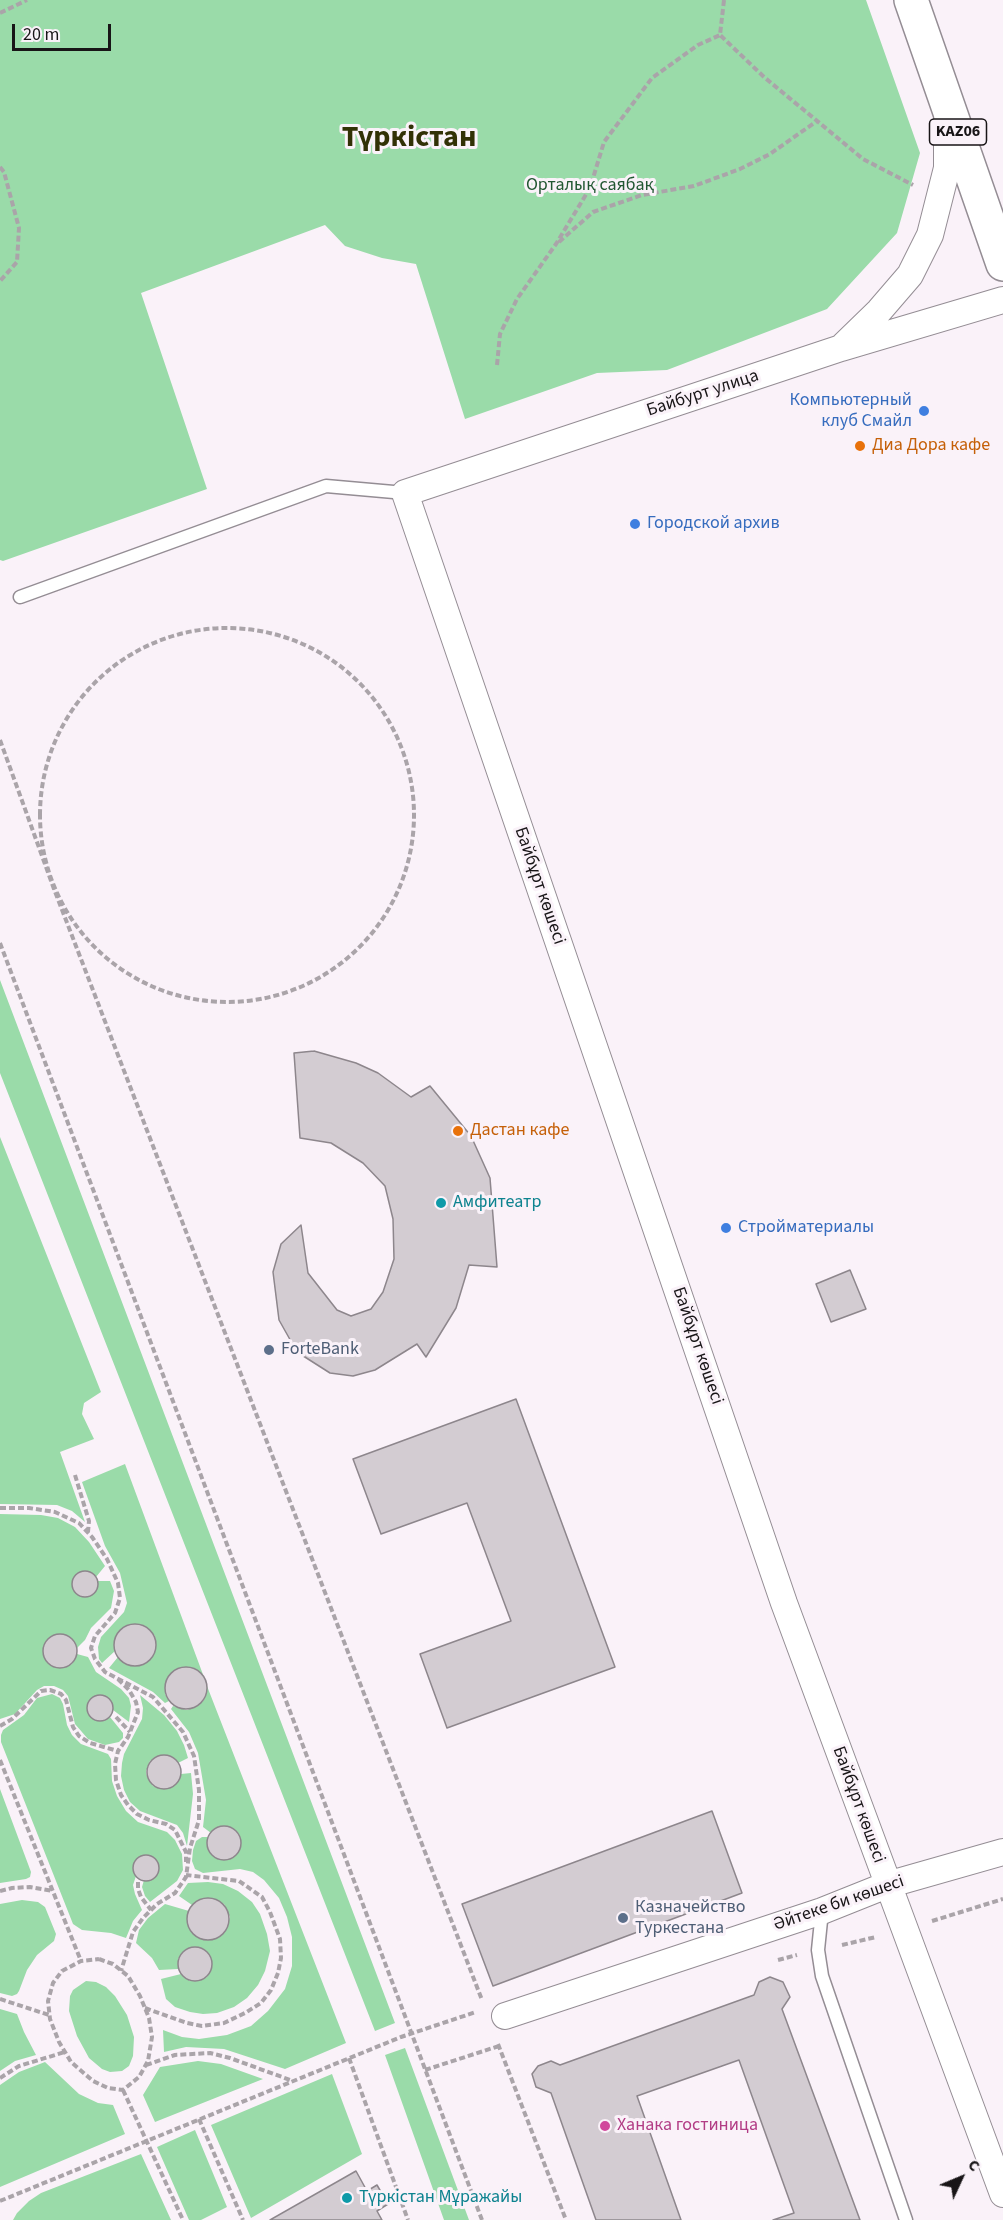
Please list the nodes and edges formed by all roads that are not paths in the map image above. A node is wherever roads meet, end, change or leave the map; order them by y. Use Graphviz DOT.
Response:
graph roads {
  1 [pos="911,0"];
  2 [pos="947,99"];
  3 [pos="1003,264"];
  4 [pos="1003,300"];
  5 [pos="841,348"];
  6 [pos="405,493"];
  7 [pos="20,597"];
  8 [pos="1003,1852"];
  9 [pos="887,1885"];
  10 [pos="822,1911"];
  11 [pos="500,2027"];
  12 [pos="1003,2194"];
  13 [pos="906,2220"];
  1 -- 2 [label="main road, KАZ06"];
  2 -- 3 [label="main road, KАZ06"];
  2 -- 5 [label="street"];
  4 -- 5 [label="street, Байбурт улица"];
  5 -- 6 [label="street, Байбурт улица"];
  6 -- 7 [label="lane"];
  6 -- 9 [label="street, Байбұрт көшесі"];
  8 -- 9 [label="street, Әйтеке би көшесі"];
  9 -- 10 [label="street, Әйтеке би көшесі"];
  9 -- 12 [label="street, Байбұрт көшесі"];
  10 -- 11 [label="street, Әйтеке би көшесі"];
  10 -- 13 [label="lane"];
}
